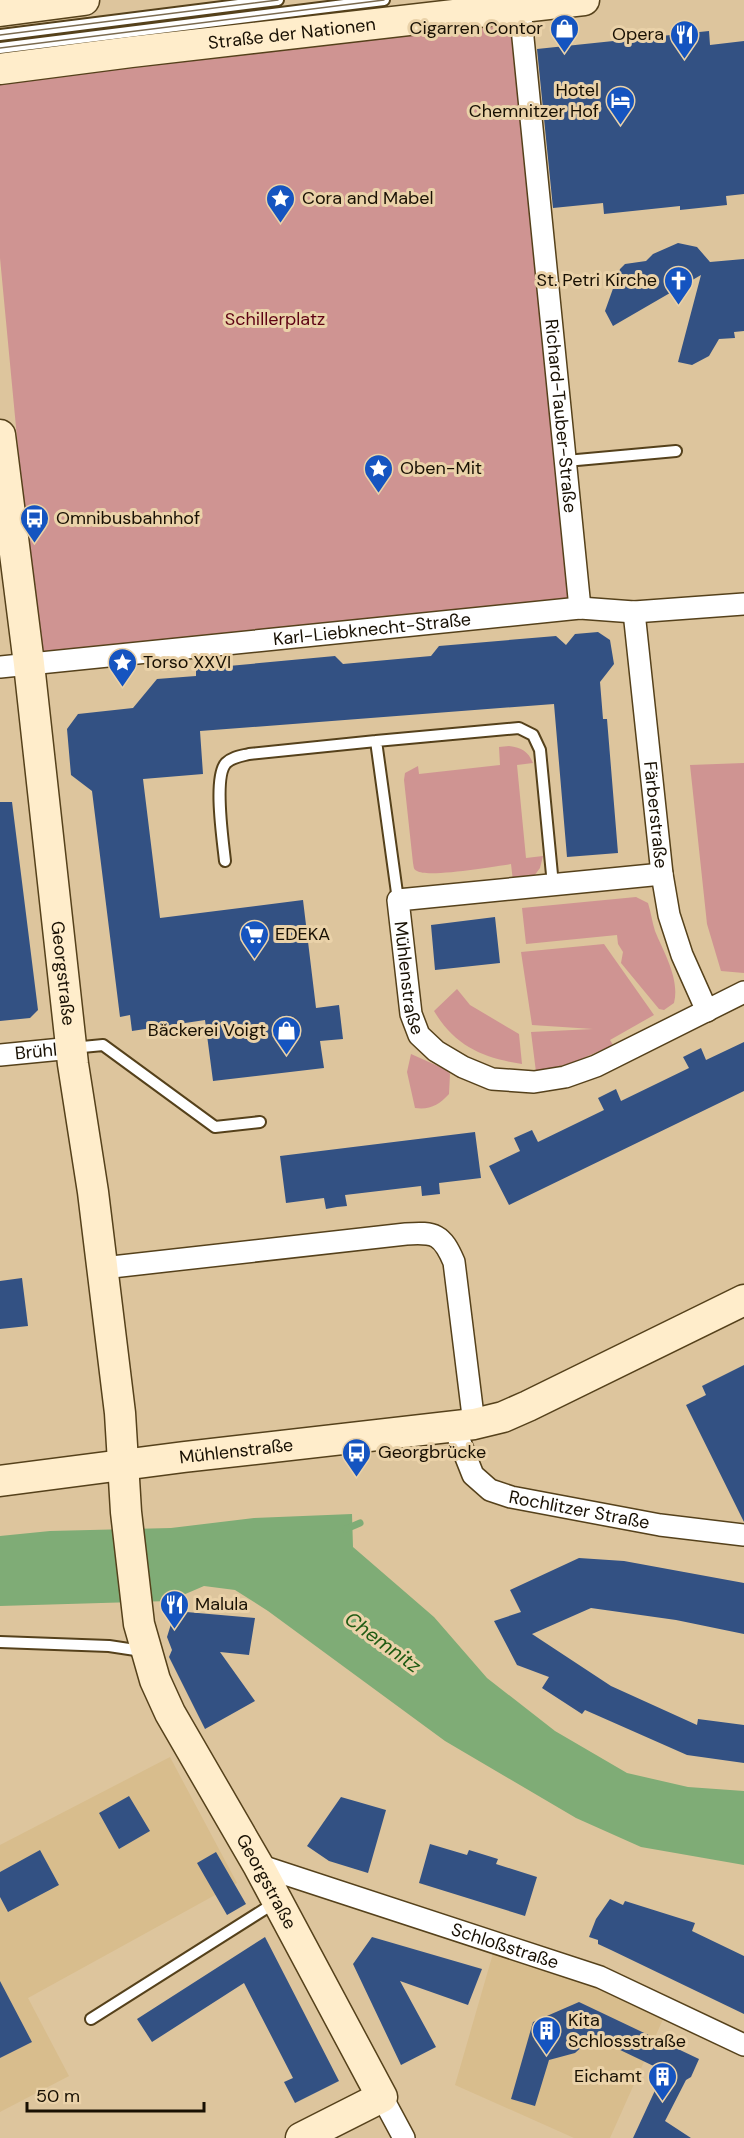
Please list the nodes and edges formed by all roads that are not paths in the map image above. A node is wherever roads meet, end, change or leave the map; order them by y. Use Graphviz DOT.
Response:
graph roads {
  1 [pos="84,0"];
  2 [pos="278,0"];
  3 [pos="384,0"];
  4 [pos="584,0"];
  5 [pos="248,2"];
  6 [pos="520,8"];
  7 [pos="0,11"];
  8 [pos="252,17"];
  9 [pos="0,36"];
  10 [pos="232,41"];
  11 [pos="0,48"];
  12 [pos="0,69"];
  13 [pos="0,435"];
  14 [pos="676,451"];
  15 [pos="566,461"];
  16 [pos="4,501"];
  17 [pos="744,604"];
  18 [pos="580,609"];
  19 [pos="634,612"];
  20 [pos="14,665"];
  21 [pos="376,741"];
  22 [pos="225,861"];
  23 [pos="662,874"];
  24 [pos="553,885"];
  25 [pos="398,900"];
  26 [pos="744,992"];
  27 [pos="707,1011"];
  28 [pos="72,1048"];
  29 [pos="0,1055"];
  30 [pos="260,1122"];
  31 [pos="103,1268"];
  32 [pos="744,1300"];
  33 [pos="464,1425"];
  34 [pos="123,1465"];
  35 [pos="0,1481"];
  36 [pos="744,1535"];
  37 [pos="142,1638"];
  38 [pos="0,1642"];
  39 [pos="258,1865"];
  40 [pos="278,1902"];
  41 [pos="91,2019"];
  42 [pos="744,2045"];
  43 [pos="382,2097"];
  44 [pos="301,2138"];
  45 [pos="404,2138"];
  1 -- 7 [label="street"];
  2 -- 5 [label="lane"];
  3 -- 8 [label="lane"];
  4 -- 6 [label="street, Straße der Nationen"];
  5 -- 9 [label="lane"];
  6 -- 10 [label="street, Straße der Nationen"];
  6 -- 15 [label="street, Richard-Tauber-Straße"];
  8 -- 10 [label="lane"];
  8 -- 11 [label="lane"];
  10 -- 12 [label="street, Straße der Nationen"];
  13 -- 16 [label="street, Georgstraße"];
  14 -- 15 [label="lane"];
  15 -- 18 [label="street, Richard-Tauber-Straße"];
  16 -- 20 [label="street, Georgstraße"];
  17 -- 19 [label="street, Karl-Liebknecht-Straße"];
  18 -- 19 [label="street, Karl-Liebknecht-Straße"];
  18 -- 20 [label="street, Karl-Liebknecht-Straße"];
  19 -- 23 [label="street, Färberstraße"];
  20 -- 28 [label="street, Georgstraße"];
  21 -- 22 [label="lane"];
  21 -- 24 [label="lane"];
  21 -- 25 [label="lane"];
  23 -- 24 [label="street, Mühlenstraße"];
  23 -- 27 [label="street, Färberstraße"];
  24 -- 25 [label="street, Mühlenstraße"];
  25 -- 27 [label="street, Mühlenstraße"];
  26 -- 27 [label="street, Mühlenstraße"];
  28 -- 29 [label="street, Brühl"];
  28 -- 30 [label="lane"];
  28 -- 31 [label="street, Georgstraße"];
  31 -- 33 [label="street"];
  31 -- 34 [label="street, Georgstraße"];
  32 -- 33 [label="street, Mühlenstraße"];
  33 -- 34 [label="street, Mühlenstraße"];
  33 -- 36 [label="street, Rochlitzer Straße"];
  34 -- 35 [label="street, Mühlenstraße"];
  34 -- 37 [label="street, Georgstraße"];
  37 -- 38 [label="lane"];
  37 -- 39 [label="street, Georgstraße"];
  39 -- 40 [label="street, Georgstraße"];
  39 -- 42 [label="street, Schloßstraße"];
  40 -- 41 [label="lane"];
  40 -- 43 [label="street, Georgstraße"];
  43 -- 44 [label="street"];
  43 -- 45 [label="street, Georgstraße"];
}
